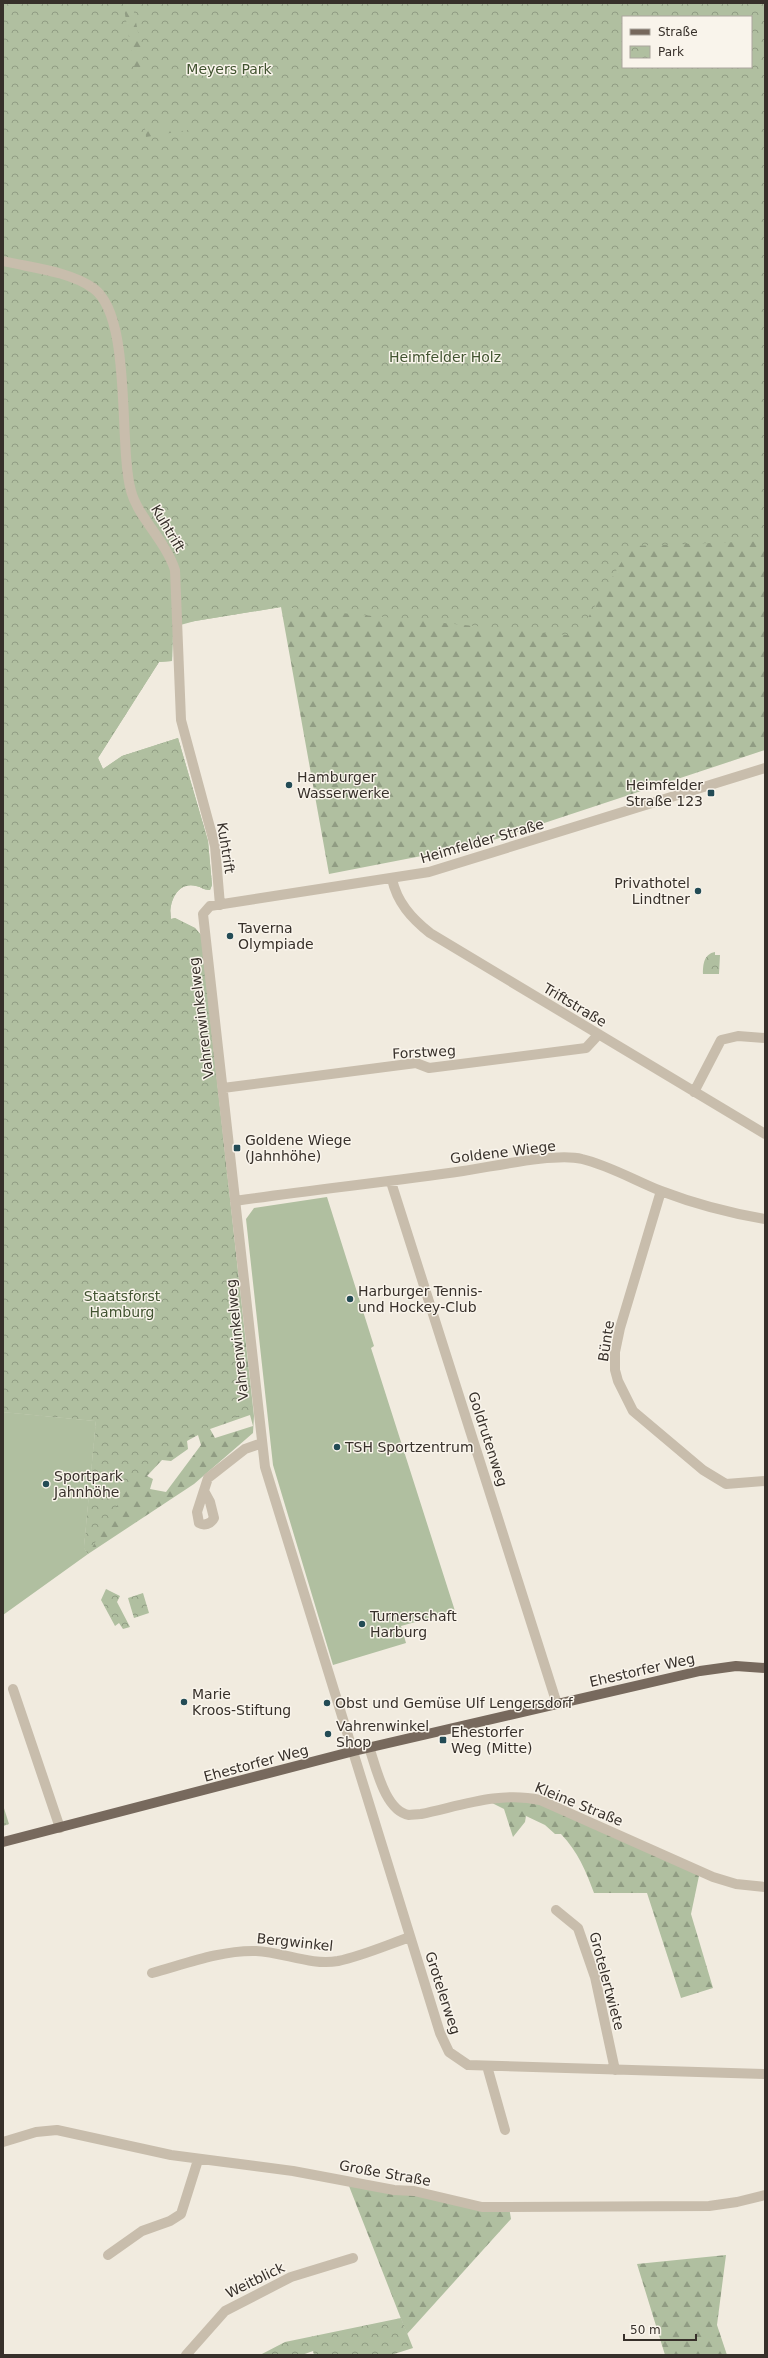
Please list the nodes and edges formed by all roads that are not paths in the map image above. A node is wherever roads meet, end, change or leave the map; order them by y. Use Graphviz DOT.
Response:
graph roads {
  1 [pos="3,261"];
  2 [pos="765,768"];
  3 [pos="392,879"];
  4 [pos="220,905"];
  5 [pos="203,914"];
  6 [pos="598,1035"];
  7 [pos="765,1038"];
  8 [pos="223,1088"];
  9 [pos="694,1092"];
  10 [pos="765,1134"];
  11 [pos="391,1182"];
  12 [pos="661,1191"];
  13 [pos="235,1201"];
  14 [pos="765,1219"];
  15 [pos="262,1443"];
  16 [pos="765,1480"];
  17 [pos="204,1491"];
  18 [pos="765,1668"];
  19 [pos="13,1689"];
  20 [pos="557,1704"];
  21 [pos="369,1747"];
  22 [pos="354,1751"];
  23 [pos="60,1828"];
  24 [pos="3,1842"];
  25 [pos="765,1887"];
  26 [pos="556,1910"];
  27 [pos="410,1937"];
  28 [pos="152,1973"];
  29 [pos="487,2066"];
  30 [pos="616,2070"];
  31 [pos="765,2074"];
  32 [pos="505,2130"];
  33 [pos="3,2142"];
  34 [pos="198,2160"];
  35 [pos="765,2194"];
  36 [pos="108,2255"];
  37 [pos="353,2258"];
  38 [pos="186,2355"];
  1 -- 4 [label="street, Kuhtrift"];
  2 -- 3 [label="street, Heimfelder Straße"];
  3 -- 4 [label="street, Heimfelder Straße"];
  3 -- 6 [label="street, Triftstraße"];
  4 -- 5 [label="street, Heimfelder Straße"];
  5 -- 8 [label="street, Vahrenwinkelweg"];
  6 -- 8 [label="street, Forstweg"];
  6 -- 9 [label="street, Triftstraße"];
  7 -- 9 [label="street"];
  8 -- 13 [label="street, Vahrenwinkelweg"];
  9 -- 10 [label="street, Triftstraße"];
  11 -- 12 [label="street, Goldene Wiege"];
  11 -- 13 [label="street, Goldene Wiege"];
  11 -- 20 [label="street, Goldrutenweg"];
  12 -- 14 [label="street, Goldene Wiege"];
  12 -- 16 [label="street, Bünte"];
  13 -- 15 [label="street, Vahrenwinkelweg"];
  15 -- 17 [label="street"];
  15 -- 22 [label="street, Vahrenwinkelweg"];
  18 -- 20 [label="main road, Ehestorfer Weg"];
  19 -- 23 [label="street"];
  20 -- 21 [label="main road, Ehestorfer Weg"];
  21 -- 22 [label="main road, Ehestorfer Weg"];
  21 -- 25 [label="street, Kleine Straße"];
  22 -- 23 [label="main road, Ehestorfer Weg"];
  22 -- 27 [label="street, Grotelerweg"];
  23 -- 24 [label="main road, Ehestorfer Weg"];
  26 -- 30 [label="street, Grotelertwiete"];
  27 -- 28 [label="street, Bergwinkel"];
  27 -- 29 [label="street, Grotelerweg"];
  29 -- 30 [label="street, Grotelerweg"];
  29 -- 32 [label="street"];
  30 -- 31 [label="street, Grotelerweg"];
  33 -- 34 [label="street, Große Straße"];
  34 -- 35 [label="street, Große Straße"];
  34 -- 36 [label="street"];
  37 -- 38 [label="street, Weitblick"];
}
